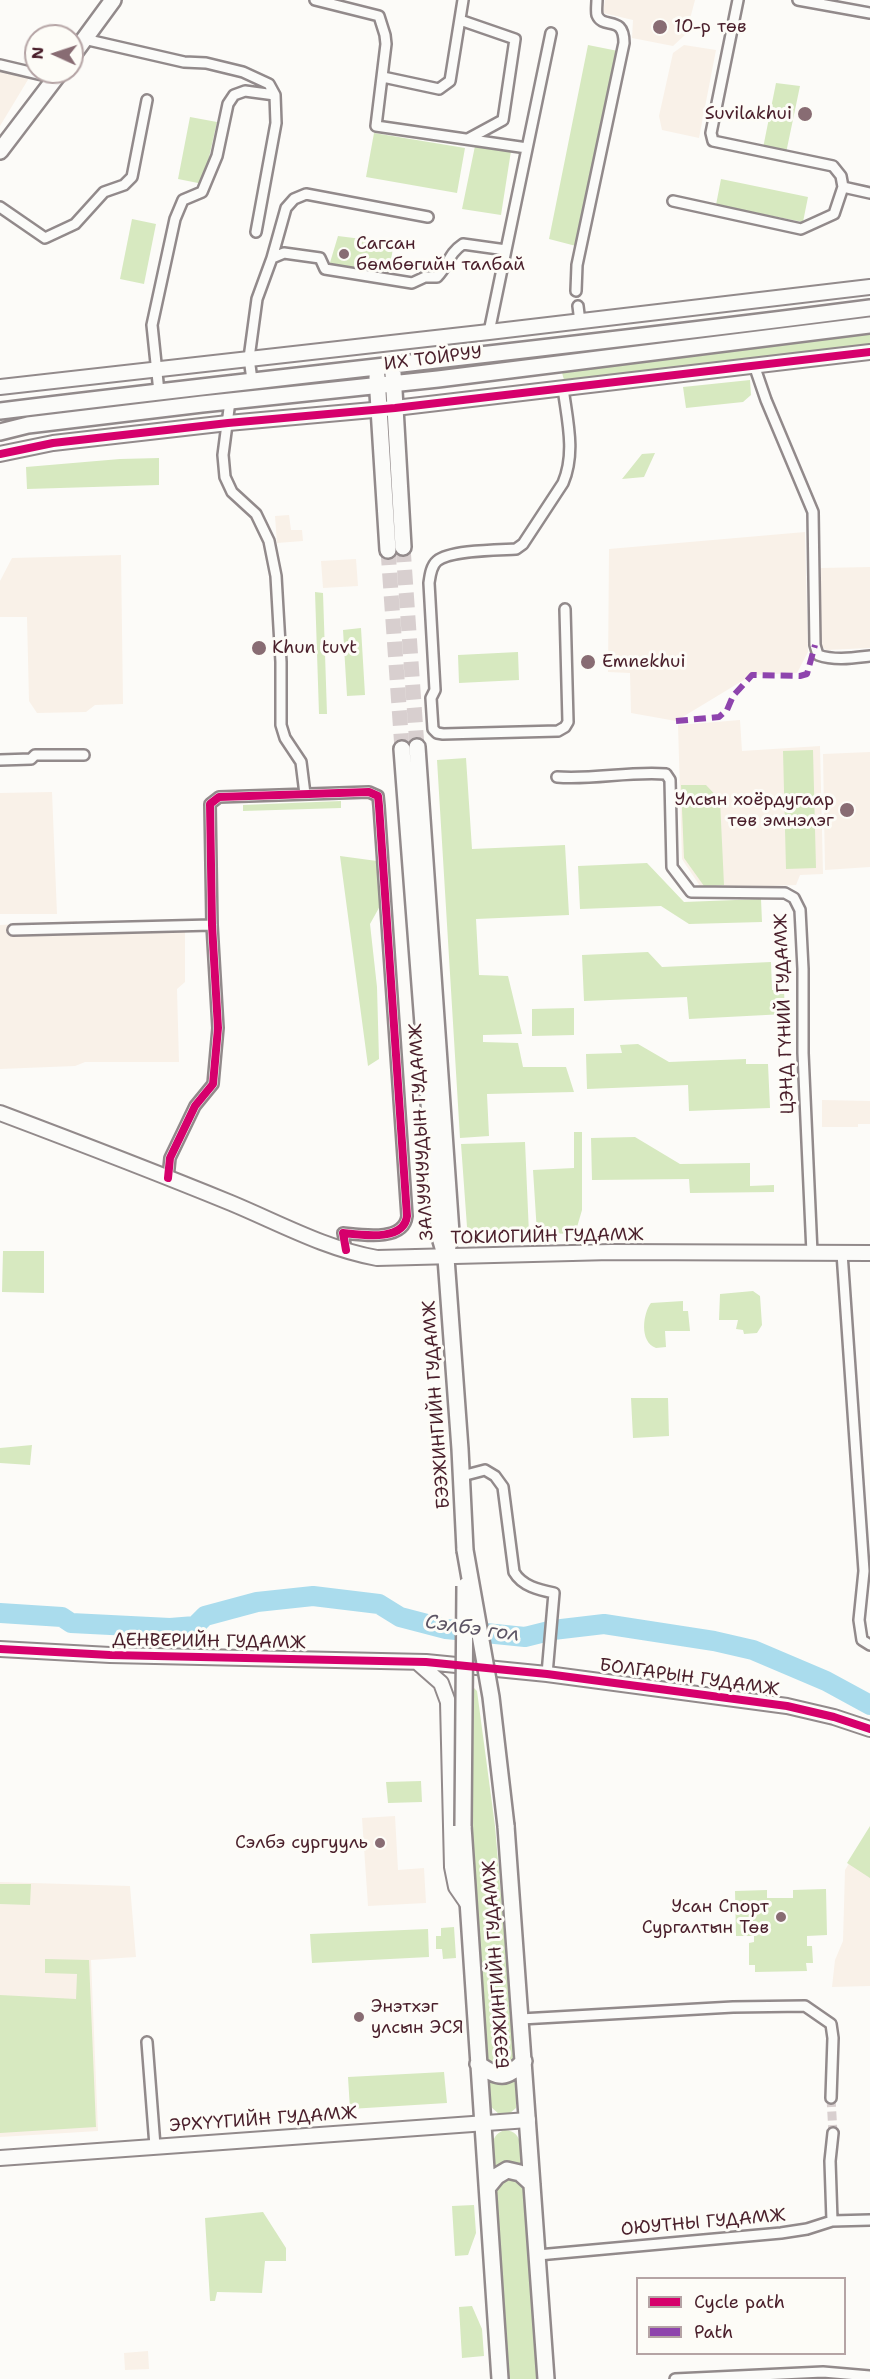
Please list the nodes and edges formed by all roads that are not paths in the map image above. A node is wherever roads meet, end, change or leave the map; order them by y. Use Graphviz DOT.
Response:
graph roads {
  1 [pos="113,0"];
  2 [pos="315,0"];
  3 [pos="463,0"];
  4 [pos="597,0"];
  5 [pos="738,0"];
  6 [pos="798,0"];
  7 [pos="870,13"];
  8 [pos="460,20"];
  9 [pos="551,33"];
  10 [pos="84,39"];
  11 [pos="0,65"];
  12 [pos="24,69"];
  13 [pos="383,77"];
  14 [pos="51,84"];
  15 [pos="275,95"];
  16 [pos="147,100"];
  17 [pos="468,139"];
  18 [pos="527,148"];
  19 [pos="0,151"];
  20 [pos="843,187"];
  21 [pos="870,193"];
  22 [pos="673,201"];
  23 [pos="0,207"];
  24 [pos="428,217"];
  25 [pos="256,232"];
  26 [pos="506,250"];
  27 [pos="272,258"];
  28 [pos="870,287"];
  29 [pos="576,291"];
  30 [pos="578,306"];
  31 [pos="870,308"];
  32 [pos="580,322"];
  33 [pos="870,325"];
  34 [pos="489,333"];
  35 [pos="870,352"];
  36 [pos="249,358"];
  37 [pos="754,365"];
  38 [pos="392,366"];
  39 [pos="376,368"];
  40 [pos="156,369"];
  41 [pos="252,380"];
  42 [pos="394,384"];
  43 [pos="378,386"];
  44 [pos="0,387"];
  45 [pos="563,388"];
  46 [pos="159,392"];
  47 [pos="230,401"];
  48 [pos="395,408"];
  49 [pos="379,409"];
  50 [pos="0,411"];
  51 [pos="228,423"];
  52 [pos="0,432"];
  53 [pos="0,454"];
  54 [pos="565,609"];
  55 [pos="870,656"];
  56 [pos="410,748"];
  57 [pos="84,755"];
  58 [pos="0,760"];
  59 [pos="557,777"];
  60 [pos="305,794"];
  61 [pos="212,925"];
  62 [pos="13,930"];
  63 [pos="0,1113"];
  64 [pos="168,1178"];
  65 [pos="346,1250"];
  66 [pos="812,1253"];
  67 [pos="842,1253"];
  68 [pos="870,1253"];
  69 [pos="446,1258"];
  70 [pos="462,1476"];
  71 [pos="465,1550"];
  72 [pos="870,1644"];
  73 [pos="0,1649"];
  74 [pos="417,1662"];
  75 [pos="548,1668"];
  76 [pos="501,1669"];
  77 [pos="870,1729"];
  78 [pos="467,1903"];
  79 [pos="521,2019"];
  80 [pos="147,2042"];
  81 [pos="524,2061"];
  82 [pos="478,2064"];
  83 [pos="831,2098"];
  84 [pos="528,2120"];
  85 [pos="482,2123"];
  86 [pos="833,2133"];
  87 [pos="155,2146"];
  88 [pos="0,2158"];
  89 [pos="532,2184"];
  90 [pos="488,2187"];
  91 [pos="870,2220"];
  92 [pos="832,2221"];
  93 [pos="538,2255"];
  94 [pos="870,2376"];
  95 [pos="500,2379"];
  96 [pos="546,2379"];
  97 [pos="675,2379"];
  1 -- 10 [label="main road"];
  2 -- 13 [label="street"];
  3 -- 8 [label="street"];
  4 -- 29 [label="street"];
  5 -- 20 [label="street"];
  6 -- 7 [label="street"];
  8 -- 13 [label="street"];
  8 -- 17 [label="street"];
  9 -- 18 [label="street"];
  10 -- 15 [label="street"];
  11 -- 12 [label="street"];
  13 -- 17 [label="street"];
  14 -- 19 [label="main road"];
  15 -- 25 [label="street"];
  15 -- 40 [label="street"];
  16 -- 23 [label="street"];
  17 -- 18 [label="street"];
  18 -- 26 [label="street"];
  20 -- 21 [label="street"];
  20 -- 22 [label="street"];
  24 -- 27 [label="street"];
  26 -- 27 [label="street"];
  26 -- 34 [label="street"];
  27 -- 36 [label="street"];
  28 -- 32 [label="street"];
  30 -- 32 [label="street"];
  31 -- 38 [label="main road, ИХ ТОЙРУУ"];
  32 -- 34 [label="street"];
  33 -- 42 [label="main road, ИХ ТОЙРУУ"];
  34 -- 36 [label="street"];
  35 -- 37 [label="street"];
  36 -- 40 [label="street"];
  36 -- 41 [label="street"];
  37 -- 45 [label="street"];
  37 -- 55 [label="street"];
  38 -- 39 [label="main road, ИХ ТОЙРУУ"];
  38 -- 42 [label="main road"];
  39 -- 41 [label="main road, ИХ ТОЙРУУ"];
  39 -- 43 [label="main road"];
  40 -- 44 [label="street"];
  40 -- 46 [label="street"];
  41 -- 46 [label="main road, ИХ ТОЙРУУ"];
  42 -- 43 [label="main road, ИХ ТОЙРУУ"];
  42 -- 48 [label="main road"];
  43 -- 47 [label="main road, ИХ ТОЙРУУ"];
  43 -- 49 [label="main road"];
  45 -- 48 [label="street"];
  45 -- 54 [label="street"];
  46 -- 50 [label="main road, ИХ ТОЙРУУ"];
  47 -- 51 [label="street"];
  47 -- 52 [label="main road, ИХ ТОЙРУУ"];
  48 -- 49 [label="street"];
  48 -- 49 [label="main road"];
  49 -- 51 [label="street"];
  51 -- 53 [label="street"];
  51 -- 60 [label="street"];
  56 -- 69 [label="main road, ЗАЛУУЧУУДЫН ГУДАМЖ"];
  57 -- 58 [label="street"];
  59 -- 66 [label="street, ЦЭНД ГҮНИЙ ГУДАМЖ"];
  60 -- 61 [label="street"];
  60 -- 65 [label="street"];
  61 -- 62 [label="street"];
  61 -- 64 [label="street"];
  63 -- 64 [label="street, ТОКИОГИЙН ГУДАМЖ"];
  64 -- 65 [label="street, ТОКИОГИЙН ГУДАМЖ"];
  65 -- 69 [label="street, ТОКИОГИЙН ГУДАМЖ"];
  66 -- 67 [label="street, ТОКИОГИЙН ГУДАМЖ"];
  66 -- 69 [label="street, ТОКИОГИЙН ГУДАМЖ"];
  67 -- 68 [label="street, ТОКИОГИЙН ГУДАМЖ"];
  67 -- 72 [label="street"];
  69 -- 70 [label="main road, БЭЭЖИНГИЙН ГУДАМЖ"];
  70 -- 71 [label="main road, БЭЭЖИНГИЙН ГУДАМЖ"];
  70 -- 75 [label="street"];
  71 -- 78 [label="main road, БЭЭЖИНГИЙН ГУДАМЖ, bridge"];
  71 -- 79 [label="main road, БЭЭЖИНГИЙН ГУДАМЖ, bridge"];
  73 -- 74 [label="street, ДЕНВЕРИЙН ГУДАМЖ"];
  74 -- 76 [label="street, ДЕНВЕРИЙН ГУДАМЖ"];
  74 -- 78 [label="street"];
  75 -- 76 [label="street, БОЛГАРЫН ГУДАМЖ"];
  75 -- 77 [label="street, БОЛГАРЫН ГУДАМЖ"];
  78 -- 82 [label="main road, БЭЭЖИНГИЙН ГУДАМЖ"];
  79 -- 81 [label="main road, БЭЭЖИНГИЙН ГУДАМЖ"];
  79 -- 83 [label="street"];
  80 -- 87 [label="street"];
  81 -- 82 [label="main road"];
  81 -- 84 [label="main road, БЭЭЖИНГИЙН ГУДАМЖ"];
  82 -- 85 [label="main road, БЭЭЖИНГИЙН ГУДАМЖ"];
  84 -- 85 [label="street, ЭРХҮҮГИЙН ГУДАМЖ"];
  84 -- 89 [label="main road, БЭЭЖИНГИЙН ГУДАМЖ"];
  85 -- 87 [label="street, ЭРХҮҮГИЙН ГУДАМЖ"];
  85 -- 90 [label="main road, БЭЭЖИНГИЙН ГУДАМЖ"];
  86 -- 92 [label="street"];
  87 -- 88 [label="street, ЭРХҮҮГИЙН ГУДАМЖ"];
  89 -- 90 [label="main road"];
  89 -- 93 [label="main road, БЭЭЖИНГИЙН ГУДАМЖ"];
  90 -- 95 [label="main road, БЭЭЖИНГИЙН ГУДАМЖ"];
  91 -- 92 [label="street, ОЮУТНЫ ГУДАМЖ"];
  92 -- 93 [label="street, ОЮУТНЫ ГУДАМЖ"];
  93 -- 96 [label="main road, БЭЭЖИНГИЙН ГУДАМЖ"];
  94 -- 97 [label="street"];
}
